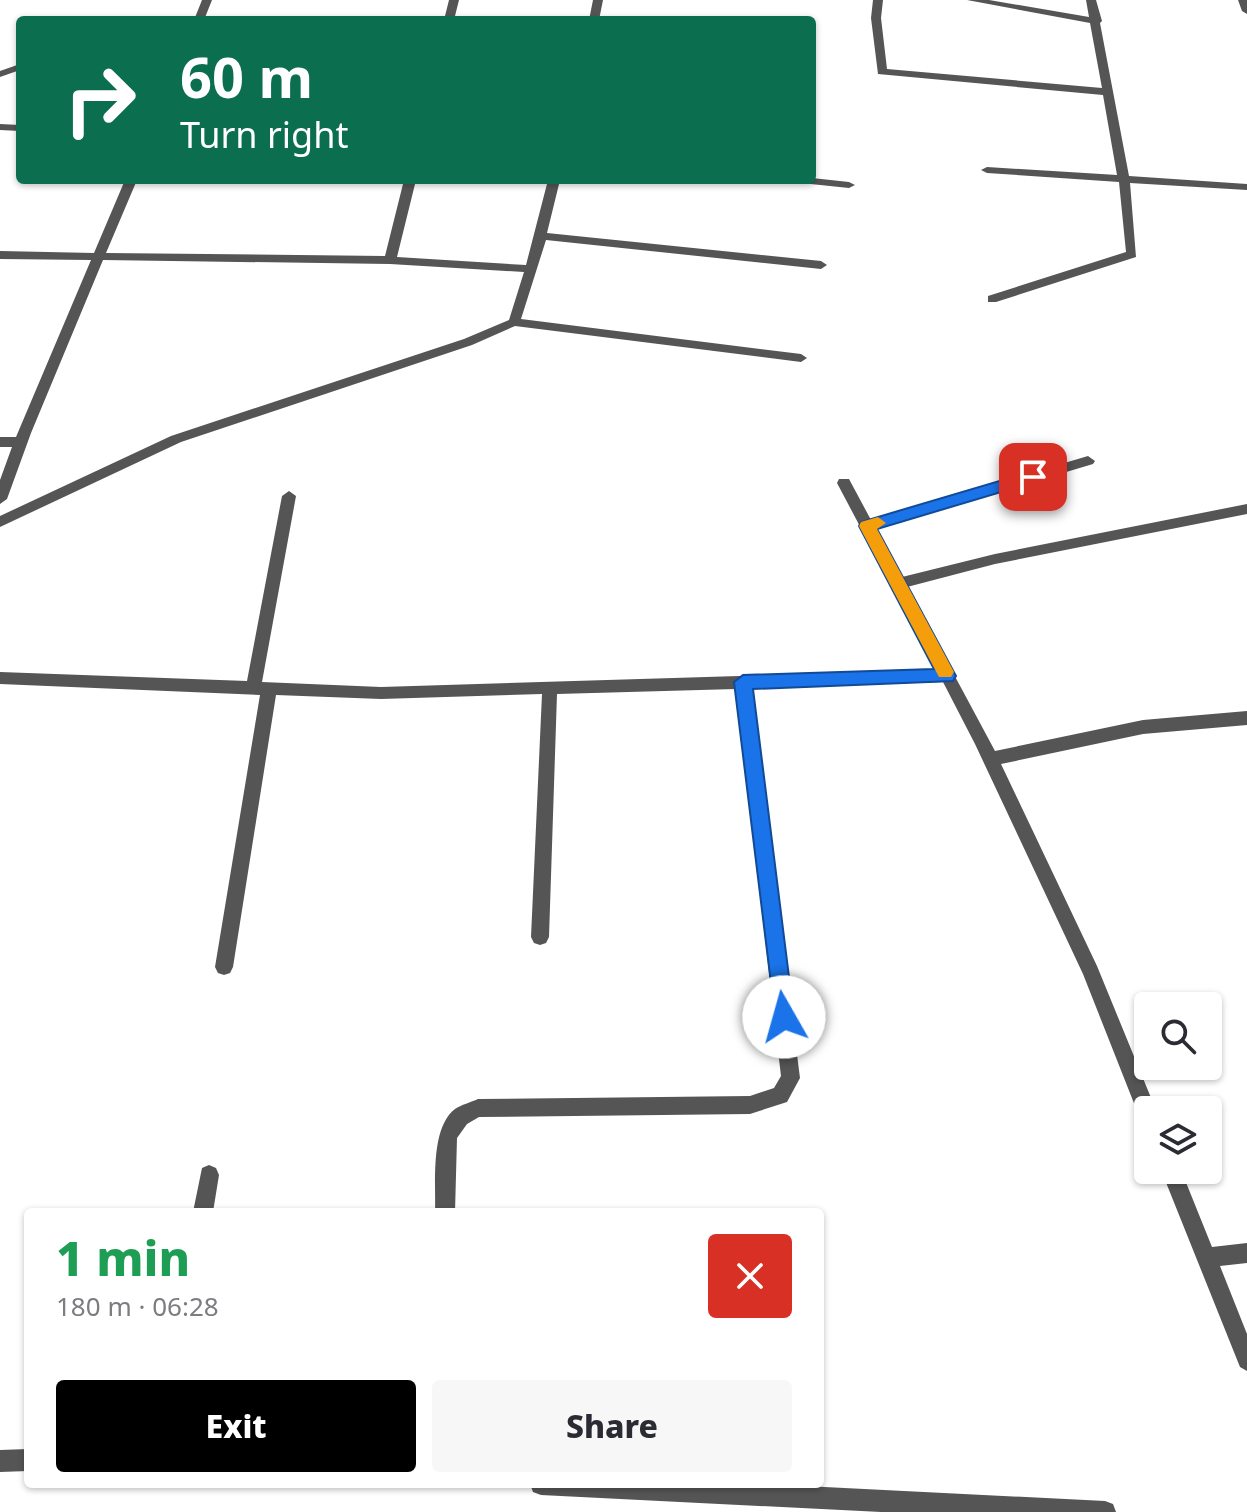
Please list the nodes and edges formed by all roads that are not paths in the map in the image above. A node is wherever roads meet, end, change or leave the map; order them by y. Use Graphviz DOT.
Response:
graph roads {
  1 [pos="878,0"];
  2 [pos="972,0"];
  3 [pos="1091,0"];
  4 [pos="1243,0"];
  5 [pos="1247,11"];
  6 [pos="1097,21"];
  7 [pos="1109,92"];
  8 [pos="987,170"];
  9 [pos="1124,181"];
  10 [pos="816,182"];
  11 [pos="129,184"];
  12 [pos="409,184"];
  13 [pos="553,184"];
  14 [pos="849,185"];
  15 [pos="1247,187"];
  16 [pos="541,236"];
  17 [pos="0,255"];
  18 [pos="97,256"];
  19 [pos="390,260"];
  20 [pos="821,265"];
  21 [pos="531,269"];
  22 [pos="992,299"];
  23 [pos="514,322"];
  24 [pos="801,358"];
  25 [pos="0,442"];
  26 [pos="21,442"];
  27 [pos="1088,461"];
  28 [pos="844,483"];
  29 [pos="289,496"];
  30 [pos="0,499"];
  31 [pos="1247,509"];
  32 [pos="0,522"];
  33 [pos="867,526"];
  34 [pos="898,584"];
  35 [pos="947,676"];
  36 [pos="0,678"];
  37 [pos="743,682"];
  38 [pos="261,688"];
  39 [pos="550,688"];
  40 [pos="1247,718"];
  41 [pos="991,759"];
  42 [pos="540,937"];
  43 [pos="224,967"];
  44 [pos="1141,1096"];
  45 [pos="209,1175"];
  46 [pos="1177,1184"];
  47 [pos="204,1208"];
  48 [pos="445,1208"];
  49 [pos="1247,1253"];
  50 [pos="1206,1258"];
  51 [pos="1247,1360"];
  52 [pos="24,1460"];
  53 [pos="0,1461"];
  54 [pos="618,1488"];
  55 [pos="1063,1511"];
  56 [pos="1105,1512"];
  1 -- 7 [label="street"];
  2 -- 6 [label="street"];
  3 -- 6 [label="street"];
  4 -- 5 [label="street"];
  6 -- 7 [label="street"];
  7 -- 9 [label="street"];
  8 -- 9 [label="street"];
  9 -- 15 [label="street"];
  9 -- 22 [label="street"];
  10 -- 14 [label="street"];
  11 -- 18 [label="street"];
  12 -- 19 [label="street"];
  13 -- 16 [label="street"];
  16 -- 20 [label="street"];
  16 -- 21 [label="street"];
  17 -- 18 [label="street"];
  18 -- 19 [label="street"];
  18 -- 26 [label="street"];
  19 -- 21 [label="street"];
  21 -- 23 [label="street"];
  23 -- 24 [label="street"];
  23 -- 32 [label="street"];
  25 -- 26 [label="street"];
  26 -- 30 [label="street"];
  27 -- 33 [label="street"];
  28 -- 33 [label="street"];
  29 -- 38 [label="street"];
  31 -- 34 [label="street"];
  33 -- 34 [label="street"];
  34 -- 35 [label="street"];
  35 -- 37 [label="street"];
  35 -- 41 [label="street"];
  36 -- 38 [label="street"];
  37 -- 39 [label="street"];
  37 -- 48 [label="street"];
  38 -- 39 [label="street"];
  38 -- 43 [label="street"];
  39 -- 42 [label="street"];
  40 -- 41 [label="street"];
  41 -- 44 [label="street"];
  45 -- 47 [label="street"];
  46 -- 50 [label="street"];
  49 -- 50 [label="street"];
  50 -- 51 [label="street"];
  52 -- 53 [label="street"];
  54 -- 55 [label="street"];
  55 -- 56 [label="street"];
}
